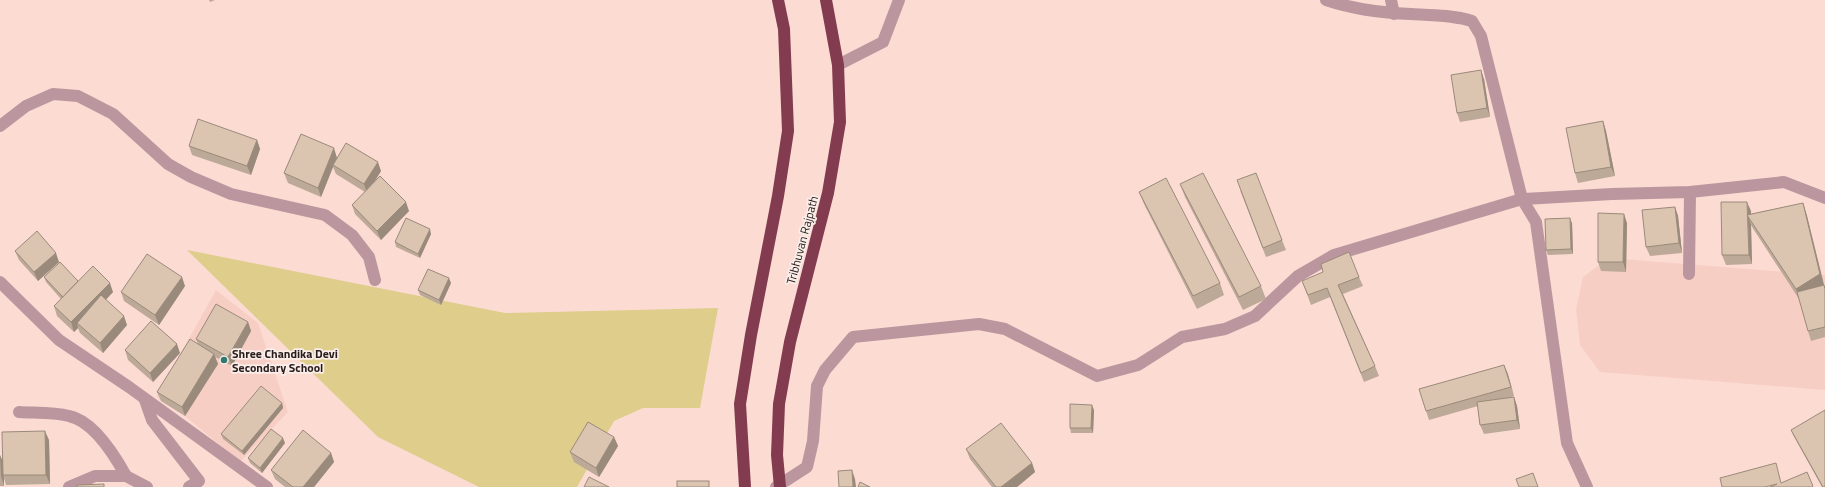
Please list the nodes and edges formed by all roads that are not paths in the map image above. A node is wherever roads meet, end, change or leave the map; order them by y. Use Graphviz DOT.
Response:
graph roads {
  1 [pos="778,0"];
  2 [pos="826,0"];
  3 [pos="899,0"];
  4 [pos="1326,0"];
  5 [pos="1391,0"];
  6 [pos="1394,14"];
  7 [pos="838,64"];
  8 [pos="0,126"];
  9 [pos="1690,192"];
  10 [pos="1825,198"];
  11 [pos="1522,199"];
  12 [pos="1689,274"];
  13 [pos="375,280"];
  14 [pos="0,282"];
  15 [pos="145,400"];
  16 [pos="19,412"];
  17 [pos="126,476"];
  18 [pos="70,487"];
  19 [pos="147,487"];
  20 [pos="189,487"];
  21 [pos="266,487"];
  22 [pos="745,487"];
  23 [pos="778,487"];
  24 [pos="1587,487"];
  1 -- 22 [label="highway"];
  2 -- 7 [label="highway, Tribhuvan Rajpath"];
  3 -- 7 [label="street"];
  4 -- 6 [label="street"];
  5 -- 6 [label="street"];
  6 -- 11 [label="street"];
  7 -- 23 [label="highway, Tribhuvan Rajpath"];
  8 -- 13 [label="street"];
  9 -- 10 [label="street"];
  9 -- 11 [label="street"];
  9 -- 12 [label="street"];
  11 -- 23 [label="street"];
  11 -- 24 [label="street"];
  14 -- 15 [label="street"];
  15 -- 20 [label="street"];
  15 -- 21 [label="street"];
  16 -- 17 [label="street"];
  17 -- 18 [label="street"];
  17 -- 19 [label="street"];
}
